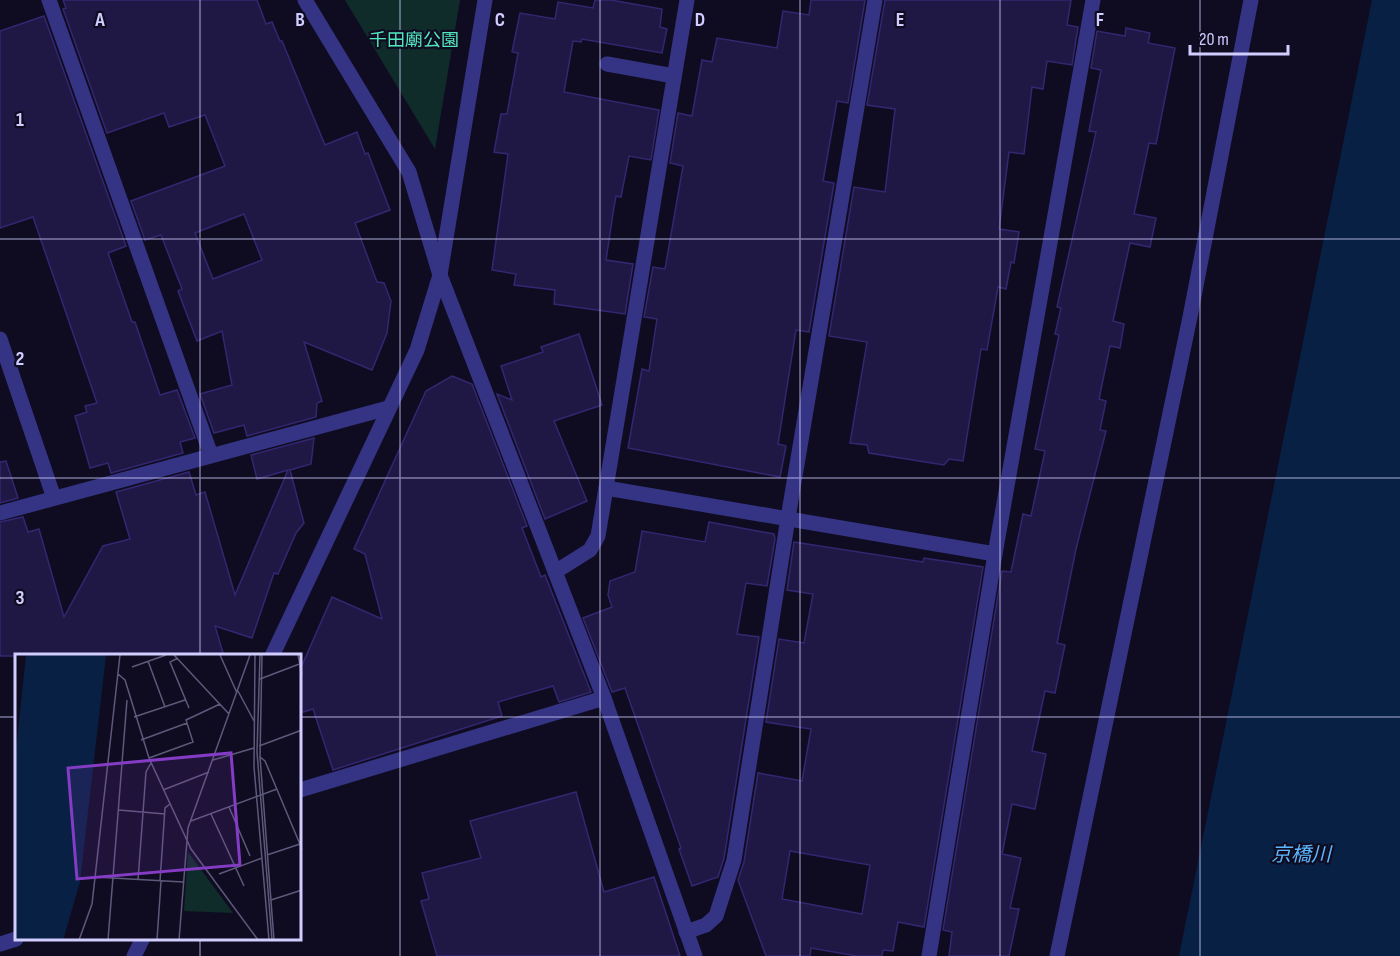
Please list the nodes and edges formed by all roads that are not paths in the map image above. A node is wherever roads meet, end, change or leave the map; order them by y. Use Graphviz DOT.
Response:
graph roads {
  1 [pos="49,0"];
  2 [pos="304,0"];
  3 [pos="485,0"];
  4 [pos="687,0"];
  5 [pos="875,0"];
  6 [pos="1093,0"];
  7 [pos="1246,1"];
  8 [pos="607,64"];
  9 [pos="674,76"];
  10 [pos="440,274"];
  11 [pos="0,339"];
  12 [pos="388,408"];
  13 [pos="211,455"];
  14 [pos="606,488"];
  15 [pos="54,498"];
  16 [pos="0,513"];
  17 [pos="788,518"];
  18 [pos="995,554"];
  19 [pos="555,572"];
  20 [pos="273,654"];
  21 [pos="604,698"];
  22 [pos="302,789"];
  23 [pos="686,932"];
  24 [pos="15,939"];
  25 [pos="141,941"];
  26 [pos="0,944"];
  27 [pos="134,956"];
  28 [pos="695,956"];
  29 [pos="929,956"];
  30 [pos="1057,956"];
  1 -- 13 [label="street"];
  2 -- 10 [label="street"];
  3 -- 10 [label="street"];
  4 -- 9 [label="street"];
  5 -- 17 [label="street"];
  6 -- 18 [label="street"];
  7 -- 30 [label="street"];
  8 -- 9 [label="street"];
  9 -- 14 [label="street"];
  10 -- 12 [label="street"];
  10 -- 19 [label="street"];
  11 -- 15 [label="street"];
  12 -- 13 [label="street"];
  12 -- 20 [label="street"];
  13 -- 15 [label="street"];
  14 -- 17 [label="street"];
  14 -- 19 [label="street"];
  15 -- 16 [label="street"];
  17 -- 18 [label="street"];
  17 -- 23 [label="street"];
  18 -- 29 [label="street"];
  19 -- 21 [label="street"];
  21 -- 22 [label="street"];
  21 -- 23 [label="street"];
  23 -- 28 [label="street"];
  24 -- 26 [label="street"];
  25 -- 27 [label="street"];
}
